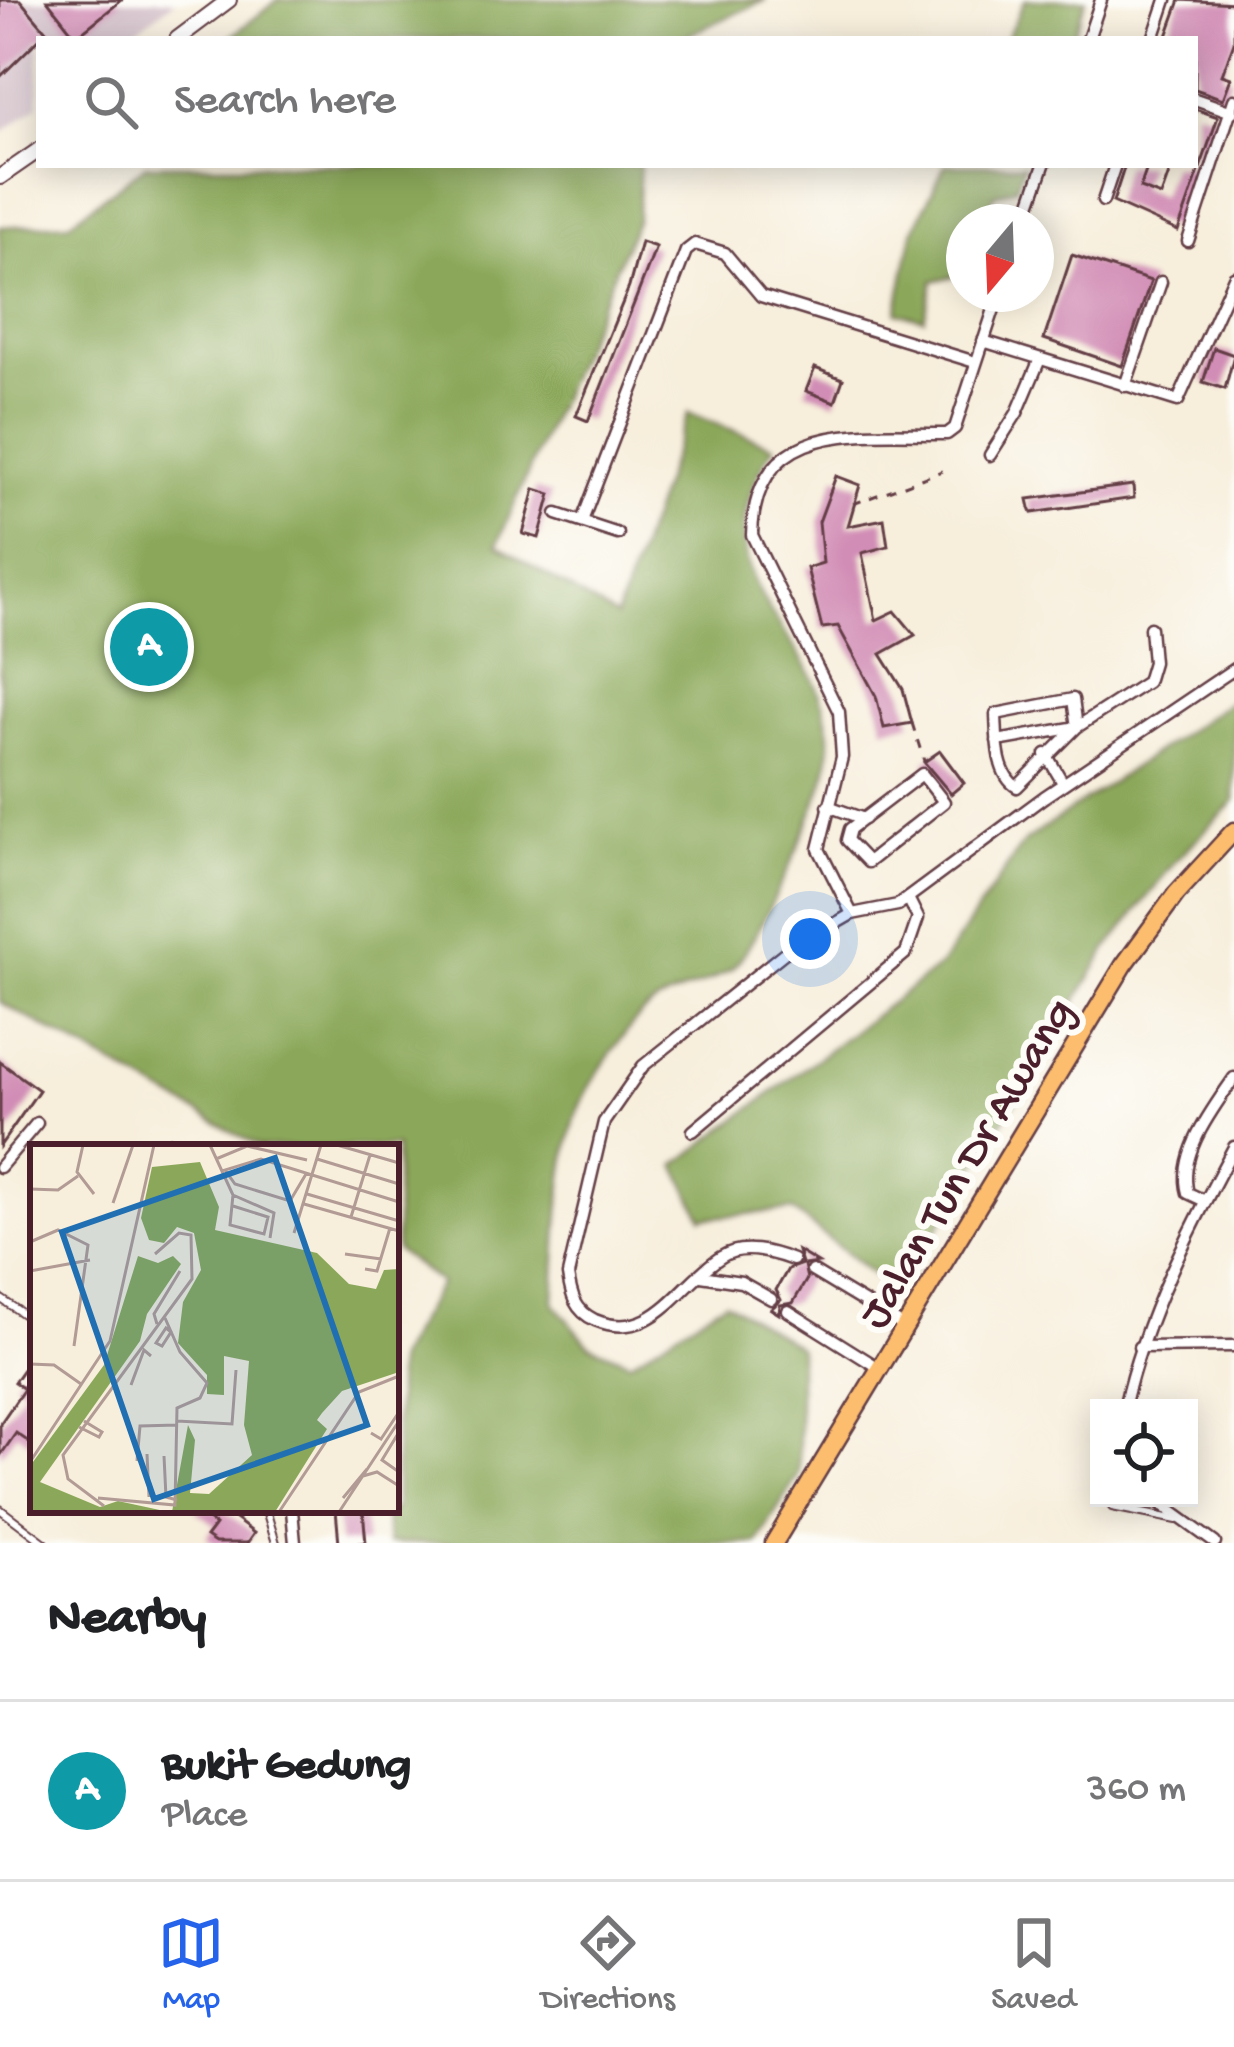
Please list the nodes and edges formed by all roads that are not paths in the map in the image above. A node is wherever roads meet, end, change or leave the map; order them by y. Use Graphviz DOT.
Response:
graph roads {
  1 [pos="229,0"];
  2 [pos="1101,0"];
  3 [pos="1166,0"];
  4 [pos="181,36"];
  5 [pos="1089,36"];
  6 [pos="1155,36"];
  7 [pos="1198,100"];
  8 [pos="1233,106"];
  9 [pos="36,152"];
  10 [pos="1043,168"];
  11 [pos="1114,168"];
  12 [pos="0,177"];
  13 [pos="1103,201"];
  14 [pos="1030,204"];
  15 [pos="1188,241"];
  16 [pos="1234,277"];
  17 [pos="1161,282"];
  18 [pos="993,312"];
  19 [pos="983,341"];
  20 [pos="1040,359"];
  21 [pos="975,362"];
  22 [pos="1125,386"];
  23 [pos="990,455"];
  24 [pos="557,514"];
  25 [pos="581,521"];
  26 [pos="618,534"];
  27 [pos="1150,628"];
  28 [pos="1234,669"];
  29 [pos="1077,727"];
  30 [pos="997,741"];
  31 [pos="1046,754"];
  32 [pos="1028,775"];
  33 [pos="1064,783"];
  34 [pos="1043,797"];
  35 [pos="828,806"];
  36 [pos="864,819"];
  37 [pos="1234,831"];
  38 [pos="908,898"];
  39 [pos="852,914"];
  40 [pos="1234,1078"];
  41 [pos="37,1123"];
  42 [pos="693,1131"];
  43 [pos="1234,1148"];
  44 [pos="0,1167"];
  45 [pos="1205,1201"];
  46 [pos="793,1260"];
  47 [pos="812,1271"];
  48 [pos="701,1276"];
  49 [pos="0,1298"];
  50 [pos="770,1299"];
  51 [pos="788,1311"];
  52 [pos="30,1319"];
  53 [pos="905,1327"];
  54 [pos="1234,1346"];
  55 [pos="1139,1347"];
  56 [pos="879,1369"];
  57 [pos="1126,1399"];
  58 [pos="1112,1507"];
  59 [pos="1163,1507"];
  60 [pos="0,1509"];
  61 [pos="267,1513"];
  62 [pos="292,1513"];
  63 [pos="1177,1520"];
  64 [pos="45,1543"];
  65 [pos="275,1543"];
  66 [pos="296,1543"];
  67 [pos="774,1543"];
  68 [pos="1215,1543"];
  1 -- 4 [label="street"];
  2 -- 5 [label="street"];
  3 -- 6 [label="street"];
  7 -- 8 [label="street"];
  8 -- 15 [label="street"];
  9 -- 12 [label="street"];
  10 -- 14 [label="street"];
  11 -- 13 [label="street"];
  16 -- 22 [label="street"];
  17 -- 22 [label="street"];
  18 -- 19 [label="street"];
  19 -- 20 [label="street"];
  19 -- 21 [label="street"];
  20 -- 22 [label="street"];
  20 -- 23 [label="street"];
  21 -- 25 [label="street"];
  21 -- 35 [label="street"];
  24 -- 25 [label="street"];
  25 -- 26 [label="street"];
  27 -- 29 [label="street"];
  28 -- 33 [label="street"];
  29 -- 30 [label="street"];
  29 -- 30 [label="street"];
  29 -- 31 [label="street"];
  30 -- 32 [label="street"];
  31 -- 32 [label="street"];
  31 -- 33 [label="street"];
  32 -- 34 [label="street"];
  33 -- 34 [label="street"];
  34 -- 38 [label="street"];
  35 -- 36 [label="street"];
  35 -- 39 [label="street"];
  36 -- 36 [label="street"];
  37 -- 53 [label="main road, Jalan Tun Dr Awang"];
  38 -- 39 [label="street"];
  38 -- 42 [label="street"];
  39 -- 48 [label="street"];
  40 -- 45 [label="street"];
  41 -- 44 [label="street"];
  43 -- 45 [label="street"];
  45 -- 55 [label="street"];
  46 -- 48 [label="street"];
  47 -- 53 [label="street"];
  48 -- 50 [label="street"];
  49 -- 52 [label="lane"];
  51 -- 56 [label="street"];
  53 -- 56 [label="main road, Jalan Tun Dr Awang"];
  54 -- 55 [label="street"];
  55 -- 57 [label="street"];
  56 -- 67 [label="main road, Jalan Tun Dr Awang"];
  58 -- 63 [label="lane"];
  59 -- 63 [label="street"];
  60 -- 64 [label="lane"];
  61 -- 65 [label="lane"];
  62 -- 66 [label="street"];
  63 -- 68 [label="street"];
}
